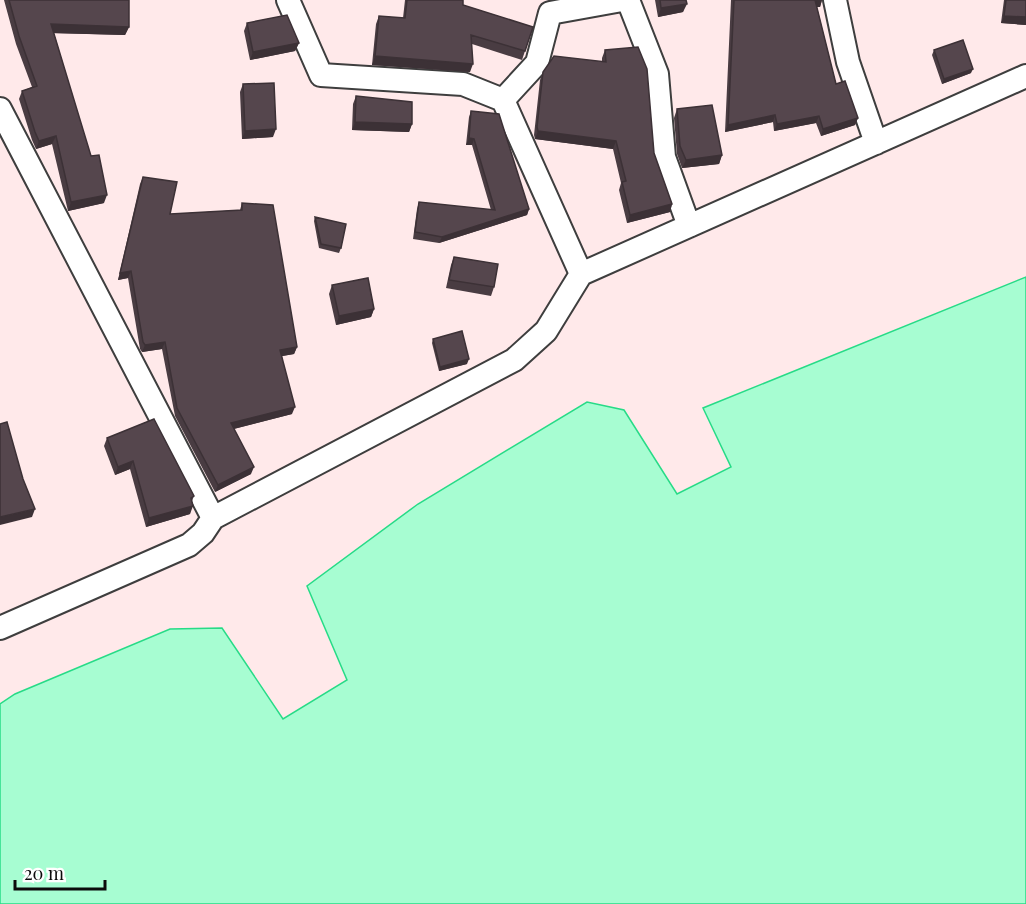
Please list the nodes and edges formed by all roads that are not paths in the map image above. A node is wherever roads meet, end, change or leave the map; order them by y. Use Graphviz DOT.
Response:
graph roads {
  1 [pos="288,0"];
  2 [pos="621,0"];
  3 [pos="628,0"];
  4 [pos="835,0"];
  5 [pos="547,6"];
  6 [pos="1026,76"];
  7 [pos="503,100"];
  8 [pos="0,109"];
  9 [pos="876,143"];
  10 [pos="689,226"];
  11 [pos="580,274"];
  12 [pos="213,518"];
  13 [pos="0,628"];
  1 -- 7 [label="street"];
  2 -- 5 [label="street"];
  3 -- 10 [label="street"];
  4 -- 9 [label="street"];
  5 -- 7 [label="street"];
  6 -- 9 [label="street"];
  7 -- 11 [label="street"];
  8 -- 12 [label="street"];
  9 -- 10 [label="street"];
  10 -- 11 [label="street"];
  11 -- 12 [label="street"];
  12 -- 13 [label="street"];
}
